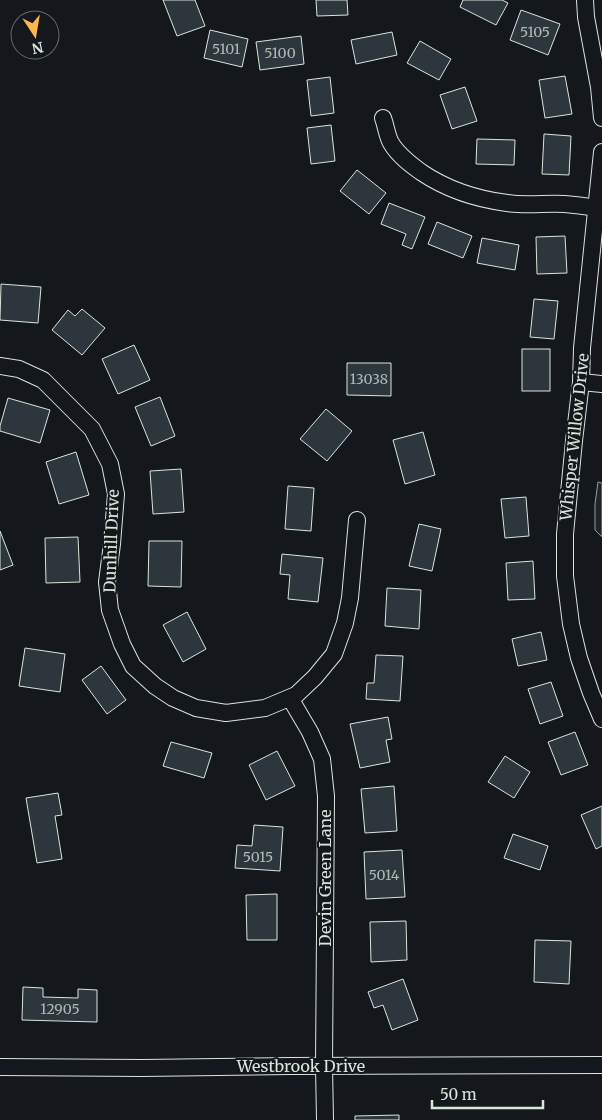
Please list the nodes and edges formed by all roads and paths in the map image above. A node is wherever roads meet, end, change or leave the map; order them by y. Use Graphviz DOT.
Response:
graph roads {
  1 [pos="585,0"];
  2 [pos="383,118"];
  3 [pos="602,118"];
  4 [pos="602,152"];
  5 [pos="600,208"];
  6 [pos="0,366"];
  7 [pos="581,382"];
  8 [pos="602,384"];
  9 [pos="357,520"];
  10 [pos="290,698"];
  11 [pos="602,719"];
  12 [pos="324,1066"];
  13 [pos="602,1066"];
  14 [pos="0,1067"];
  15 [pos="324,1120"];
  1 -- 3 [label="street"];
  2 -- 5 [label="street"];
  4 -- 5 [label="street, Whisper Willow Drive"];
  5 -- 7 [label="street, Whisper Willow Drive"];
  6 -- 10 [label="street, Dunhill Drive"];
  7 -- 8 [label="street"];
  7 -- 11 [label="street, Whisper Willow Drive"];
  9 -- 10 [label="street, Dunhill Drive"];
  10 -- 12 [label="street, Devin Green Lane"];
  12 -- 13 [label="street, Westbrook Drive"];
  12 -- 14 [label="street, Westbrook Drive"];
  12 -- 15 [label="street, Devin Green Lane"];
}
